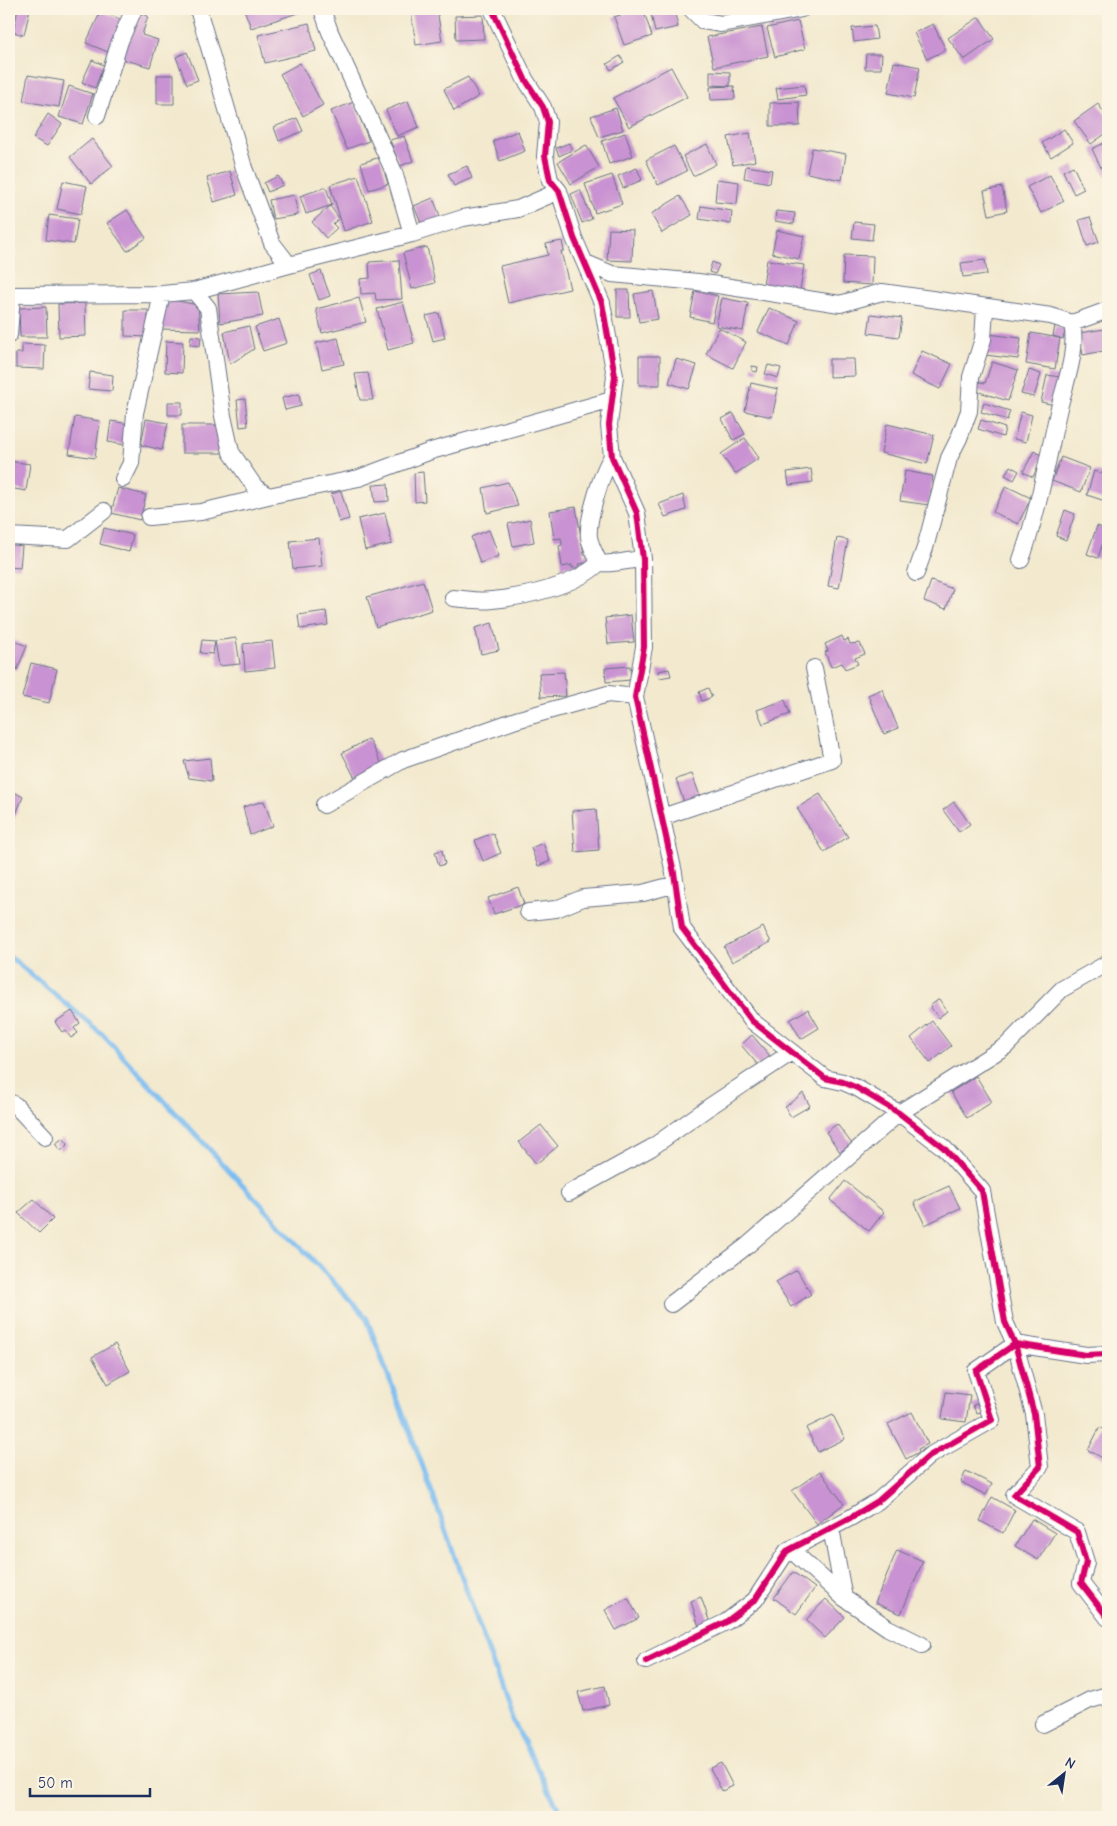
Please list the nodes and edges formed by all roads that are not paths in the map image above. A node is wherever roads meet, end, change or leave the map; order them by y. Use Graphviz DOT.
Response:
graph roads {
  1 [pos="134,9"];
  2 [pos="198,9"];
  3 [pos="322,9"];
  4 [pos="492,9"];
  5 [pos="690,9"];
  6 [pos="802,9"];
  7 [pos="97,116"];
  8 [pos="559,192"];
  9 [pos="412,234"];
  10 [pos="586,263"];
  11 [pos="289,265"];
  12 [pos="194,291"];
  13 [pos="162,294"];
  14 [pos="10,295"];
  15 [pos="985,308"];
  16 [pos="1108,310"];
  17 [pos="1072,323"];
  18 [pos="9,335"];
  19 [pos="612,400"];
  20 [pos="612,457"];
  21 [pos="123,479"];
  22 [pos="268,496"];
  23 [pos="104,511"];
  24 [pos="149,517"];
  25 [pos="9,536"];
  26 [pos="643,559"];
  27 [pos="1021,560"];
  28 [pos="598,563"];
  29 [pos="916,573"];
  30 [pos="453,598"];
  31 [pos="814,668"];
  32 [pos="635,697"];
  33 [pos="324,805"];
  34 [pos="662,817"];
  35 [pos="676,884"];
  36 [pos="528,912"];
  37 [pos="1108,963"];
  38 [pos="792,1052"];
  39 [pos="9,1102"];
  40 [pos="900,1113"];
  41 [pos="45,1137"];
  42 [pos="569,1193"];
  43 [pos="672,1304"];
  44 [pos="1015,1344"];
  45 [pos="1108,1354"];
  46 [pos="831,1528"];
  47 [pos="790,1549"];
  48 [pos="844,1598"];
  49 [pos="1108,1618"];
  50 [pos="922,1644"];
  51 [pos="646,1661"];
  52 [pos="1108,1695"];
  53 [pos="1043,1724"];
  1 -- 7 [label="street"];
  2 -- 11 [label="street"];
  3 -- 9 [label="street"];
  4 -- 8 [label="street"];
  5 -- 6 [label="street"];
  8 -- 9 [label="street"];
  8 -- 10 [label="street"];
  9 -- 11 [label="street"];
  10 -- 15 [label="street"];
  10 -- 19 [label="street"];
  11 -- 12 [label="street"];
  12 -- 13 [label="street"];
  12 -- 22 [label="street"];
  13 -- 14 [label="street"];
  13 -- 21 [label="street"];
  14 -- 18 [label="street"];
  15 -- 17 [label="street"];
  15 -- 29 [label="street"];
  16 -- 17 [label="street"];
  17 -- 27 [label="street"];
  19 -- 20 [label="street"];
  19 -- 22 [label="street"];
  20 -- 26 [label="street"];
  20 -- 28 [label="street"];
  22 -- 24 [label="street"];
  23 -- 25 [label="street"];
  26 -- 28 [label="street"];
  26 -- 32 [label="street"];
  28 -- 30 [label="street"];
  31 -- 34 [label="street"];
  32 -- 33 [label="street"];
  32 -- 34 [label="street"];
  34 -- 35 [label="street"];
  35 -- 36 [label="street"];
  35 -- 38 [label="street"];
  37 -- 40 [label="street"];
  38 -- 40 [label="street"];
  38 -- 42 [label="street"];
  39 -- 41 [label="street"];
  40 -- 43 [label="street"];
  40 -- 44 [label="street"];
  44 -- 45 [label="street"];
  44 -- 46 [label="street"];
  44 -- 49 [label="street"];
  46 -- 47 [label="street"];
  46 -- 48 [label="street"];
  47 -- 48 [label="street"];
  47 -- 51 [label="street"];
  48 -- 50 [label="street"];
  52 -- 53 [label="street"];
}
